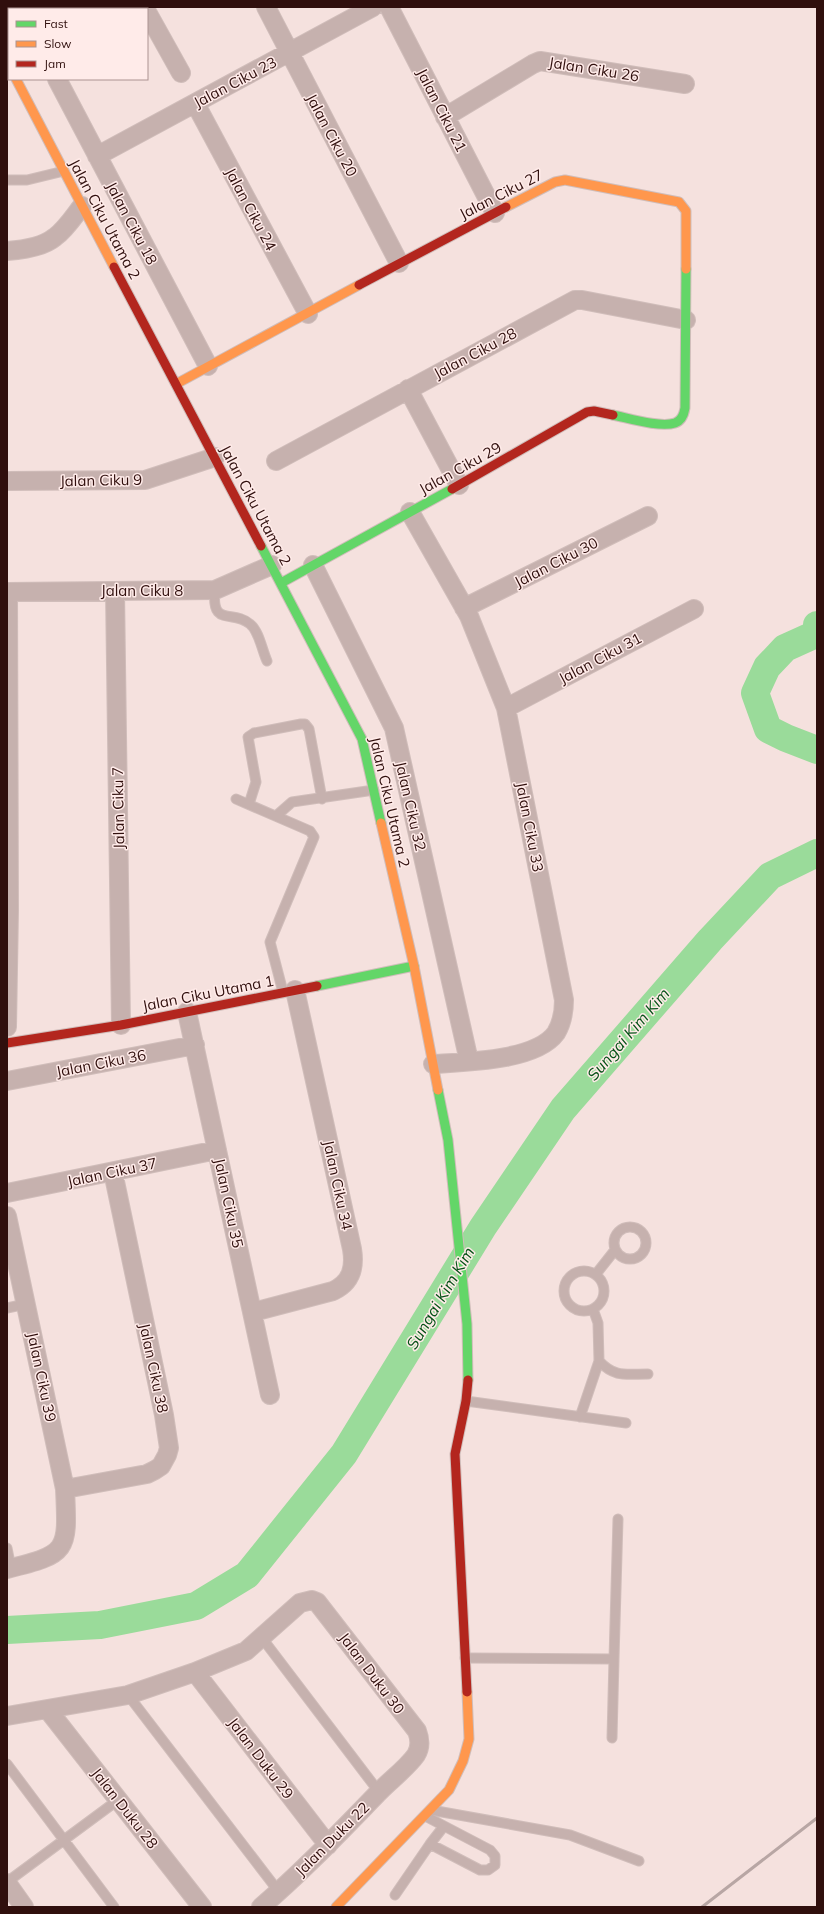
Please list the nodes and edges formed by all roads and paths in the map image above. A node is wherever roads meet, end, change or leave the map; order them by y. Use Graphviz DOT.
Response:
graph roads {
  1 [pos="266,7"];
  2 [pos="373,7"];
  3 [pos="389,7"];
  4 [pos="148,13"];
  5 [pos="289,52"];
  6 [pos="181,73"];
  7 [pos="17,80"];
  8 [pos="58,80"];
  9 [pos="685,84"];
  10 [pos="195,103"];
  11 [pos="445,117"];
  12 [pos="97,156"];
  13 [pos="64,171"];
  14 [pos="7,180"];
  15 [pos="82,206"];
  16 [pos="495,213"];
  17 [pos="7,252"];
  18 [pos="399,263"];
  19 [pos="308,314"];
  20 [pos="686,320"];
  21 [pos="208,366"];
  22 [pos="176,384"];
  23 [pos="408,389"];
  24 [pos="660,423"];
  25 [pos="215,457"];
  26 [pos="276,461"];
  27 [pos="7,481"];
  28 [pos="459,485"];
  29 [pos="410,512"];
  30 [pos="648,516"];
  31 [pos="313,565"];
  32 [pos="272,566"];
  33 [pos="281,583"];
  34 [pos="115,590"];
  35 [pos="215,590"];
  36 [pos="7,592"];
  37 [pos="464,608"];
  38 [pos="694,609"];
  39 [pos="267,661"];
  40 [pos="506,708"];
  41 [pos="374,790"];
  42 [pos="236,799"];
  43 [pos="322,799"];
  44 [pos="249,804"];
  45 [pos="276,816"];
  46 [pos="8,910"];
  47 [pos="414,966"];
  48 [pos="289,991"];
  49 [pos="187,1012"];
  50 [pos="7,1021"];
  51 [pos="121,1025"];
  52 [pos="7,1027"];
  53 [pos="7,1043"];
  54 [pos="194,1045"];
  55 [pos="469,1061"];
  56 [pos="433,1064"];
  57 [pos="7,1081"];
  58 [pos="217,1150"];
  59 [pos="113,1172"];
  60 [pos="7,1193"];
  61 [pos="7,1216"];
  62 [pos="615,1250"];
  63 [pos="596,1274"];
  64 [pos="26,1304"];
  65 [pos="7,1308"];
  66 [pos="594,1309"];
  67 [pos="253,1312"];
  68 [pos="599,1361"];
  69 [pos="648,1374"];
  70 [pos="270,1395"];
  71 [pos="466,1401"];
  72 [pos="580,1417"];
  73 [pos="626,1423"];
  74 [pos="65,1489"];
  75 [pos="618,1519"];
  76 [pos="7,1548"];
  77 [pos="9,1568"];
  78 [pos="262,1638"];
  79 [pos="465,1658"];
  80 [pos="614,1659"];
  81 [pos="195,1672"];
  82 [pos="128,1695"];
  83 [pos="48,1710"];
  84 [pos="7,1716"];
  85 [pos="612,1738"];
  86 [pos="7,1764"];
  87 [pos="402,1769"];
  88 [pos="379,1792"];
  89 [pos="118,1800"];
  90 [pos="427,1812"];
  91 [pos="444,1826"];
  92 [pos="64,1840"];
  93 [pos="430,1844"];
  94 [pos="328,1845"];
  95 [pos="639,1861"];
  96 [pos="7,1882"];
  97 [pos="279,1892"];
  98 [pos="395,1895"];
  99 [pos="24,1907"];
  100 [pos="114,1907"];
  101 [pos="202,1907"];
  102 [pos="261,1907"];
  103 [pos="336,1907"];
  1 -- 5 [label="street, Jalan Ciku 20"];
  2 -- 5 [label="street, Jalan Ciku 23"];
  3 -- 11 [label="street, Jalan Ciku 21"];
  4 -- 6 [label="street"];
  5 -- 10 [label="street, Jalan Ciku 23"];
  5 -- 18 [label="street, Jalan Ciku 20"];
  7 -- 13 [label="street, Jalan Ciku Utama 2"];
  8 -- 12 [label="street, Jalan Ciku 18"];
  9 -- 11 [label="street, Jalan Ciku 26"];
  10 -- 12 [label="street, Jalan Ciku 23"];
  10 -- 19 [label="street, Jalan Ciku 24"];
  11 -- 16 [label="street, Jalan Ciku 21"];
  12 -- 21 [label="street, Jalan Ciku 18"];
  13 -- 14 [label="lane"];
  13 -- 15 [label="street, Jalan Ciku Utama 2"];
  15 -- 17 [label="street"];
  15 -- 22 [label="street, Jalan Ciku Utama 2"];
  16 -- 18 [label="street, Jalan Ciku 27"];
  16 -- 20 [label="street, Jalan Ciku 27"];
  18 -- 19 [label="street, Jalan Ciku 27"];
  19 -- 21 [label="street, Jalan Ciku 27"];
  20 -- 23 [label="street, Jalan Ciku 28"];
  20 -- 24 [label="street, Jalan Ciku 27"];
  21 -- 22 [label="street, Jalan Ciku 27"];
  22 -- 25 [label="street, Jalan Ciku Utama 2"];
  23 -- 26 [label="street, Jalan Ciku 28"];
  23 -- 28 [label="street"];
  24 -- 28 [label="street, Jalan Ciku 29"];
  25 -- 27 [label="street, Jalan Ciku 9"];
  25 -- 32 [label="street, Jalan Ciku Utama 2"];
  28 -- 29 [label="street, Jalan Ciku 29"];
  29 -- 31 [label="street, Jalan Ciku 29"];
  29 -- 37 [label="street, Jalan Ciku 33"];
  30 -- 37 [label="street, Jalan Ciku 30"];
  31 -- 33 [label="street, Jalan Ciku 29"];
  31 -- 55 [label="street, Jalan Ciku 32"];
  32 -- 33 [label="street, Jalan Ciku Utama 2"];
  32 -- 35 [label="street, Jalan Ciku 8"];
  33 -- 41 [label="street, Jalan Ciku Utama 2"];
  34 -- 35 [label="street, Jalan Ciku 8"];
  34 -- 36 [label="street, Jalan Ciku 8"];
  34 -- 51 [label="street, Jalan Ciku 7"];
  35 -- 39 [label="lane"];
  36 -- 46 [label="street"];
  37 -- 40 [label="street, Jalan Ciku 33"];
  38 -- 40 [label="street, Jalan Ciku 31"];
  40 -- 55 [label="street, Jalan Ciku 33"];
  41 -- 43 [label="lane"];
  41 -- 47 [label="street, Jalan Ciku Utama 2"];
  42 -- 44 [label="lane"];
  43 -- 44 [label="lane"];
  43 -- 45 [label="lane"];
  44 -- 45 [label="lane"];
  45 -- 48 [label="lane"];
  46 -- 50 [label="street"];
  47 -- 48 [label="street, Jalan Ciku Utama 1"];
  47 -- 56 [label="street, Jalan Ciku Utama 2"];
  48 -- 49 [label="street, Jalan Ciku Utama 1"];
  48 -- 67 [label="street, Jalan Ciku 34"];
  49 -- 51 [label="street, Jalan Ciku Utama 1"];
  49 -- 54 [label="street, Jalan Ciku 35"];
  50 -- 52 [label="street"];
  51 -- 53 [label="street, Jalan Ciku Utama 1"];
  54 -- 57 [label="street, Jalan Ciku 36"];
  54 -- 58 [label="street, Jalan Ciku 35"];
  55 -- 56 [label="street, Jalan Ciku 33"];
  56 -- 71 [label="street, Jalan Ciku Utama 2"];
  58 -- 59 [label="street, Jalan Ciku 37"];
  58 -- 67 [label="street, Jalan Ciku 35"];
  59 -- 60 [label="street, Jalan Ciku 37"];
  59 -- 74 [label="street, Jalan Ciku 38"];
  61 -- 64 [label="street, Jalan Ciku 39"];
  62 -- 63 [label="lane"];
  63 -- 66 [label="lane"];
  63 -- 66 [label="lane"];
  64 -- 65 [label="lane"];
  64 -- 74 [label="street, Jalan Ciku 39"];
  66 -- 68 [label="lane"];
  67 -- 70 [label="street, Jalan Ciku 35"];
  68 -- 69 [label="lane"];
  68 -- 72 [label="lane"];
  71 -- 72 [label="lane"];
  71 -- 79 [label="street, Jalan Ciku Utama 2"];
  72 -- 73 [label="lane"];
  74 -- 77 [label="street, Jalan Ciku 39"];
  75 -- 80 [label="lane"];
  76 -- 77 [label="lane"];
  78 -- 81 [label="street"];
  78 -- 87 [label="street, Jalan Duku 30"];
  78 -- 88 [label="lane"];
  79 -- 80 [label="lane"];
  79 -- 90 [label="street, Jalan Ciku Utama 2"];
  80 -- 85 [label="lane"];
  81 -- 82 [label="street"];
  81 -- 94 [label="street, Jalan Duku 29"];
  82 -- 83 [label="street"];
  82 -- 97 [label="lane"];
  83 -- 84 [label="street"];
  83 -- 89 [label="street, Jalan Duku 28"];
  86 -- 92 [label="lane"];
  87 -- 88 [label="street, Jalan Duku 22"];
  88 -- 94 [label="street, Jalan Duku 22"];
  89 -- 92 [label="lane"];
  89 -- 101 [label="street, Jalan Duku 28"];
  90 -- 91 [label="lane"];
  90 -- 95 [label="lane"];
  90 -- 103 [label="street, Jalan Ciku Utama 2"];
  91 -- 93 [label="lane"];
  91 -- 93 [label="lane"];
  92 -- 96 [label="lane"];
  92 -- 100 [label="lane"];
  93 -- 98 [label="lane"];
  94 -- 97 [label="street, Jalan Duku 22"];
  96 -- 99 [label="street"];
  97 -- 102 [label="street, Jalan Duku 22"];
}
